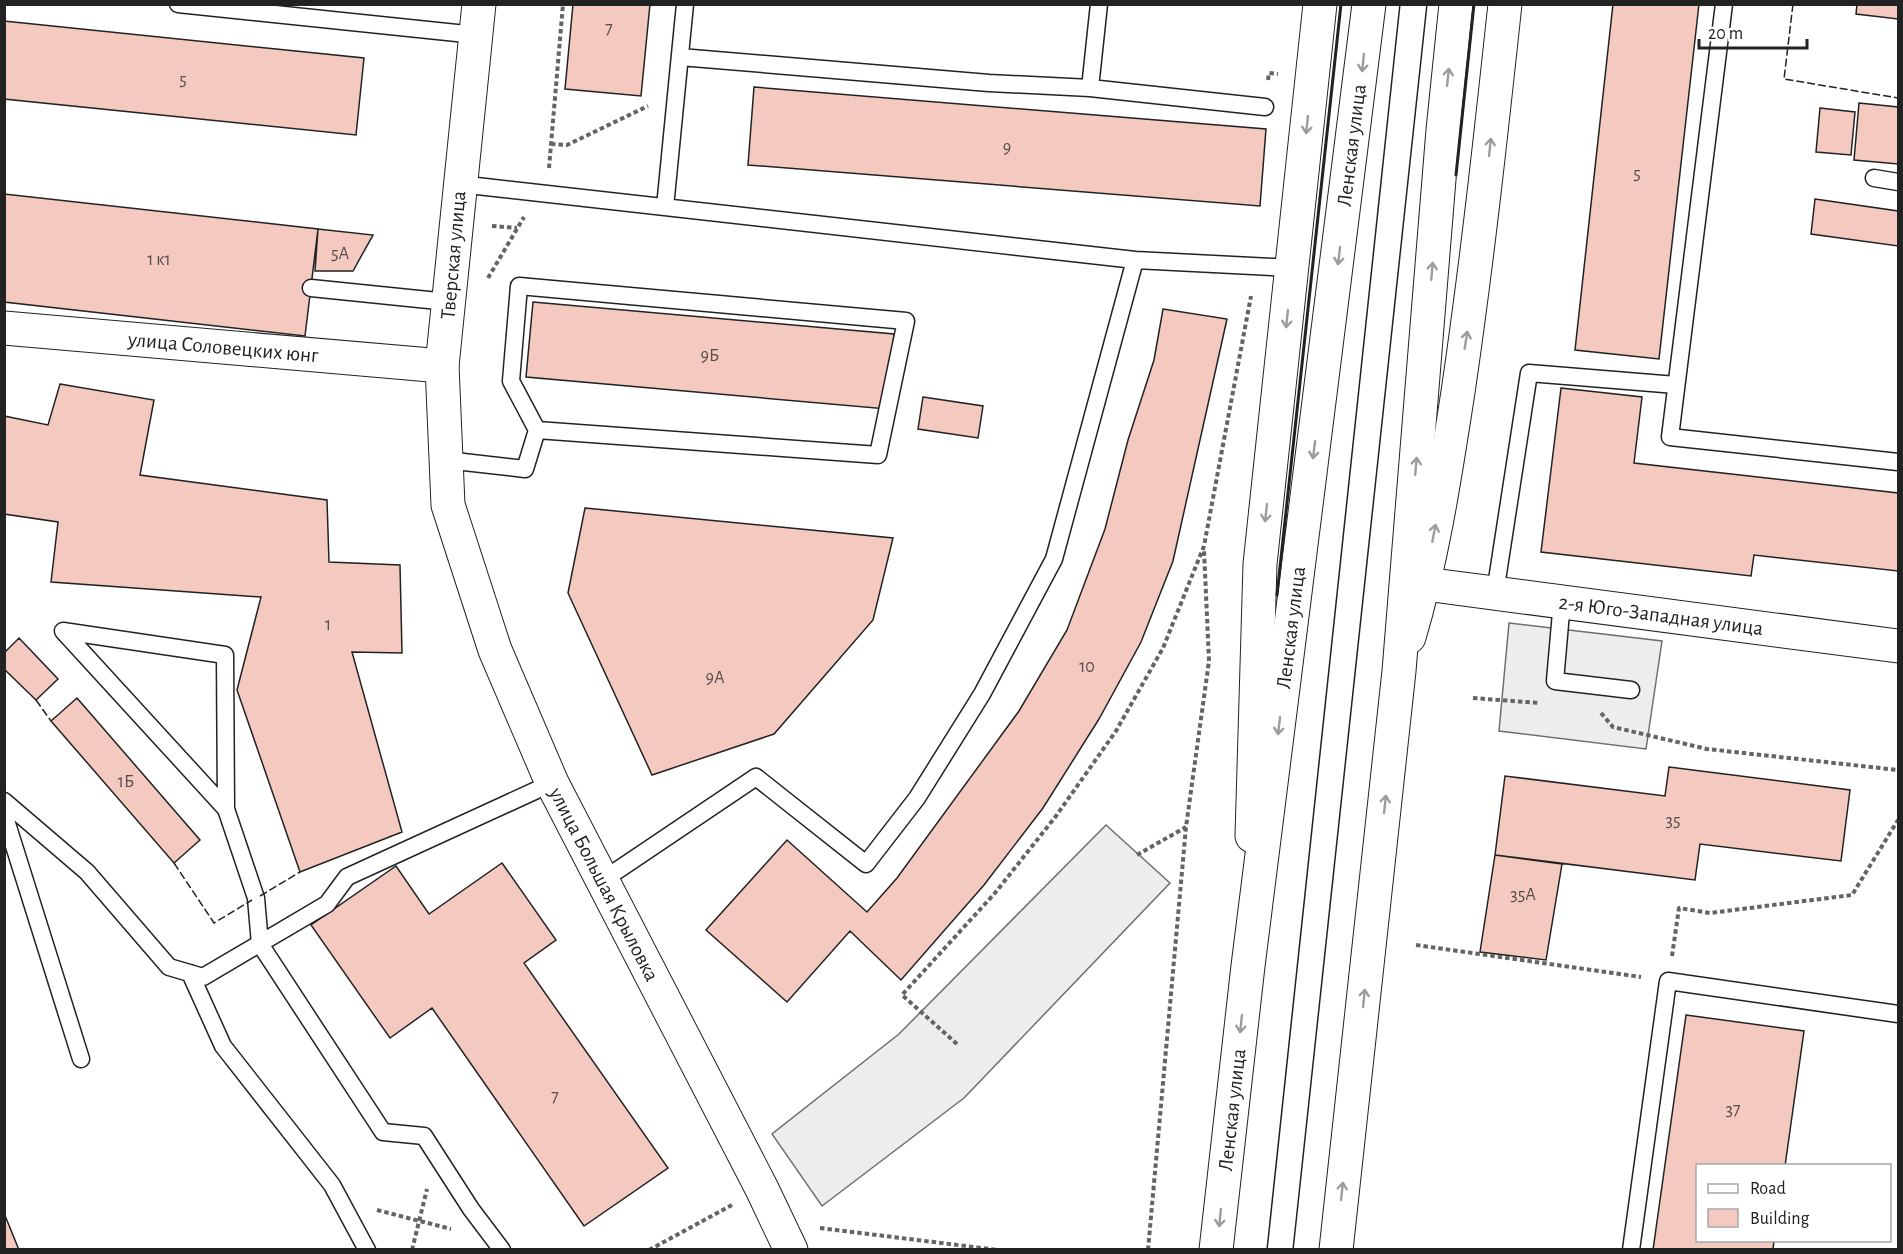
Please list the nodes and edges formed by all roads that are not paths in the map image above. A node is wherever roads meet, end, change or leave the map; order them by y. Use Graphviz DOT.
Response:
graph roads {
  1 [pos="178,4"];
  2 [pos="685,4"];
  3 [pos="1099,4"];
  4 [pos="1320,4"];
  5 [pos="1370,4"];
  6 [pos="1456,4"];
  7 [pos="1506,4"];
  8 [pos="1724,4"];
  9 [pos="477,20"];
  10 [pos="680,57"];
  11 [pos="1090,88"];
  12 [pos="1265,107"];
  13 [pos="1874,178"];
  14 [pos="1899,182"];
  15 [pos="459,184"];
  16 [pos="665,207"];
  17 [pos="1136,260"];
  18 [pos="1292,268"];
  19 [pos="311,288"];
  20 [pos="448,302"];
  21 [pos="4,328"];
  22 [pos="442,366"];
  23 [pos="1676,386"];
  24 [pos="537,430"];
  25 [pos="446,460"];
  26 [pos="1899,462"];
  27 [pos="448,505"];
  28 [pos="1425,584"];
  29 [pos="1495,593"];
  30 [pos="1562,601"];
  31 [pos="1899,646"];
  32 [pos="1399,670"];
  33 [pos="1631,690"];
  34 [pos="552,783"];
  35 [pos="4,801"];
  36 [pos="226,809"];
  37 [pos="4,814"];
  38 [pos="603,880"];
  39 [pos="260,944"];
  40 [pos="1248,966"];
  41 [pos="190,973"];
  42 [pos="1899,1014"];
  43 [pos="81,1059"];
  44 [pos="802,1239"];
  45 [pos="498,1245"];
  46 [pos="368,1250"];
  47 [pos="1216,1250"];
  48 [pos="1336,1250"];
  49 [pos="1631,1250"];
  1 -- 9 [label="lane"];
  2 -- 10 [label="lane"];
  3 -- 11 [label="lane"];
  4 -- 18 [label="main road, one-way"];
  5 -- 40 [label="main road, Ленская улица, one-way"];
  32 -- 6 [label="main road, one-way"];
  28 -- 7 [label="main road, one-way"];
  8 -- 23 [label="lane"];
  9 -- 15 [label="main road, Тверская улица"];
  10 -- 11 [label="lane"];
  10 -- 16 [label="lane"];
  11 -- 12 [label="lane"];
  13 -- 14 [label="lane"];
  15 -- 16 [label="lane"];
  15 -- 20 [label="main road, Тверская улица"];
  16 -- 17 [label="lane"];
  17 -- 18 [label="lane"];
  17 -- 38 [label="lane"];
  18 -- 40 [label="main road, one-way"];
  19 -- 20 [label="lane"];
  20 -- 22 [label="main road, Тверская улица"];
  21 -- 22 [label="main road, улица Соловецких юнг"];
  22 -- 25 [label="main road, Тверская улица"];
  23 -- 26 [label="lane"];
  23 -- 29 [label="lane"];
  24 -- 24 [label="lane"];
  24 -- 25 [label="lane"];
  25 -- 27 [label="main road, Тверская улица"];
  27 -- 34 [label="main road, улица Большая Крыловка"];
  28 -- 29 [label="main road, 2-я Юго-Западная улица"];
  28 -- 32 [label="main road"];
  29 -- 30 [label="main road, 2-я Юго-Западная улица"];
  30 -- 31 [label="main road, 2-я Юго-Западная улица"];
  30 -- 33 [label="lane"];
  48 -- 32 [label="main road, one-way"];
  34 -- 38 [label="main road, улица Большая Крыловка"];
  34 -- 39 [label="lane"];
  35 -- 41 [label="lane"];
  36 -- 36 [label="lane"];
  36 -- 39 [label="lane"];
  37 -- 43 [label="lane"];
  38 -- 44 [label="main road, улица Большая Крыловка"];
  39 -- 41 [label="lane"];
  39 -- 45 [label="lane"];
  40 -- 47 [label="main road, Ленская улица, one-way"];
  41 -- 46 [label="lane"];
  42 -- 49 [label="lane"];
}
